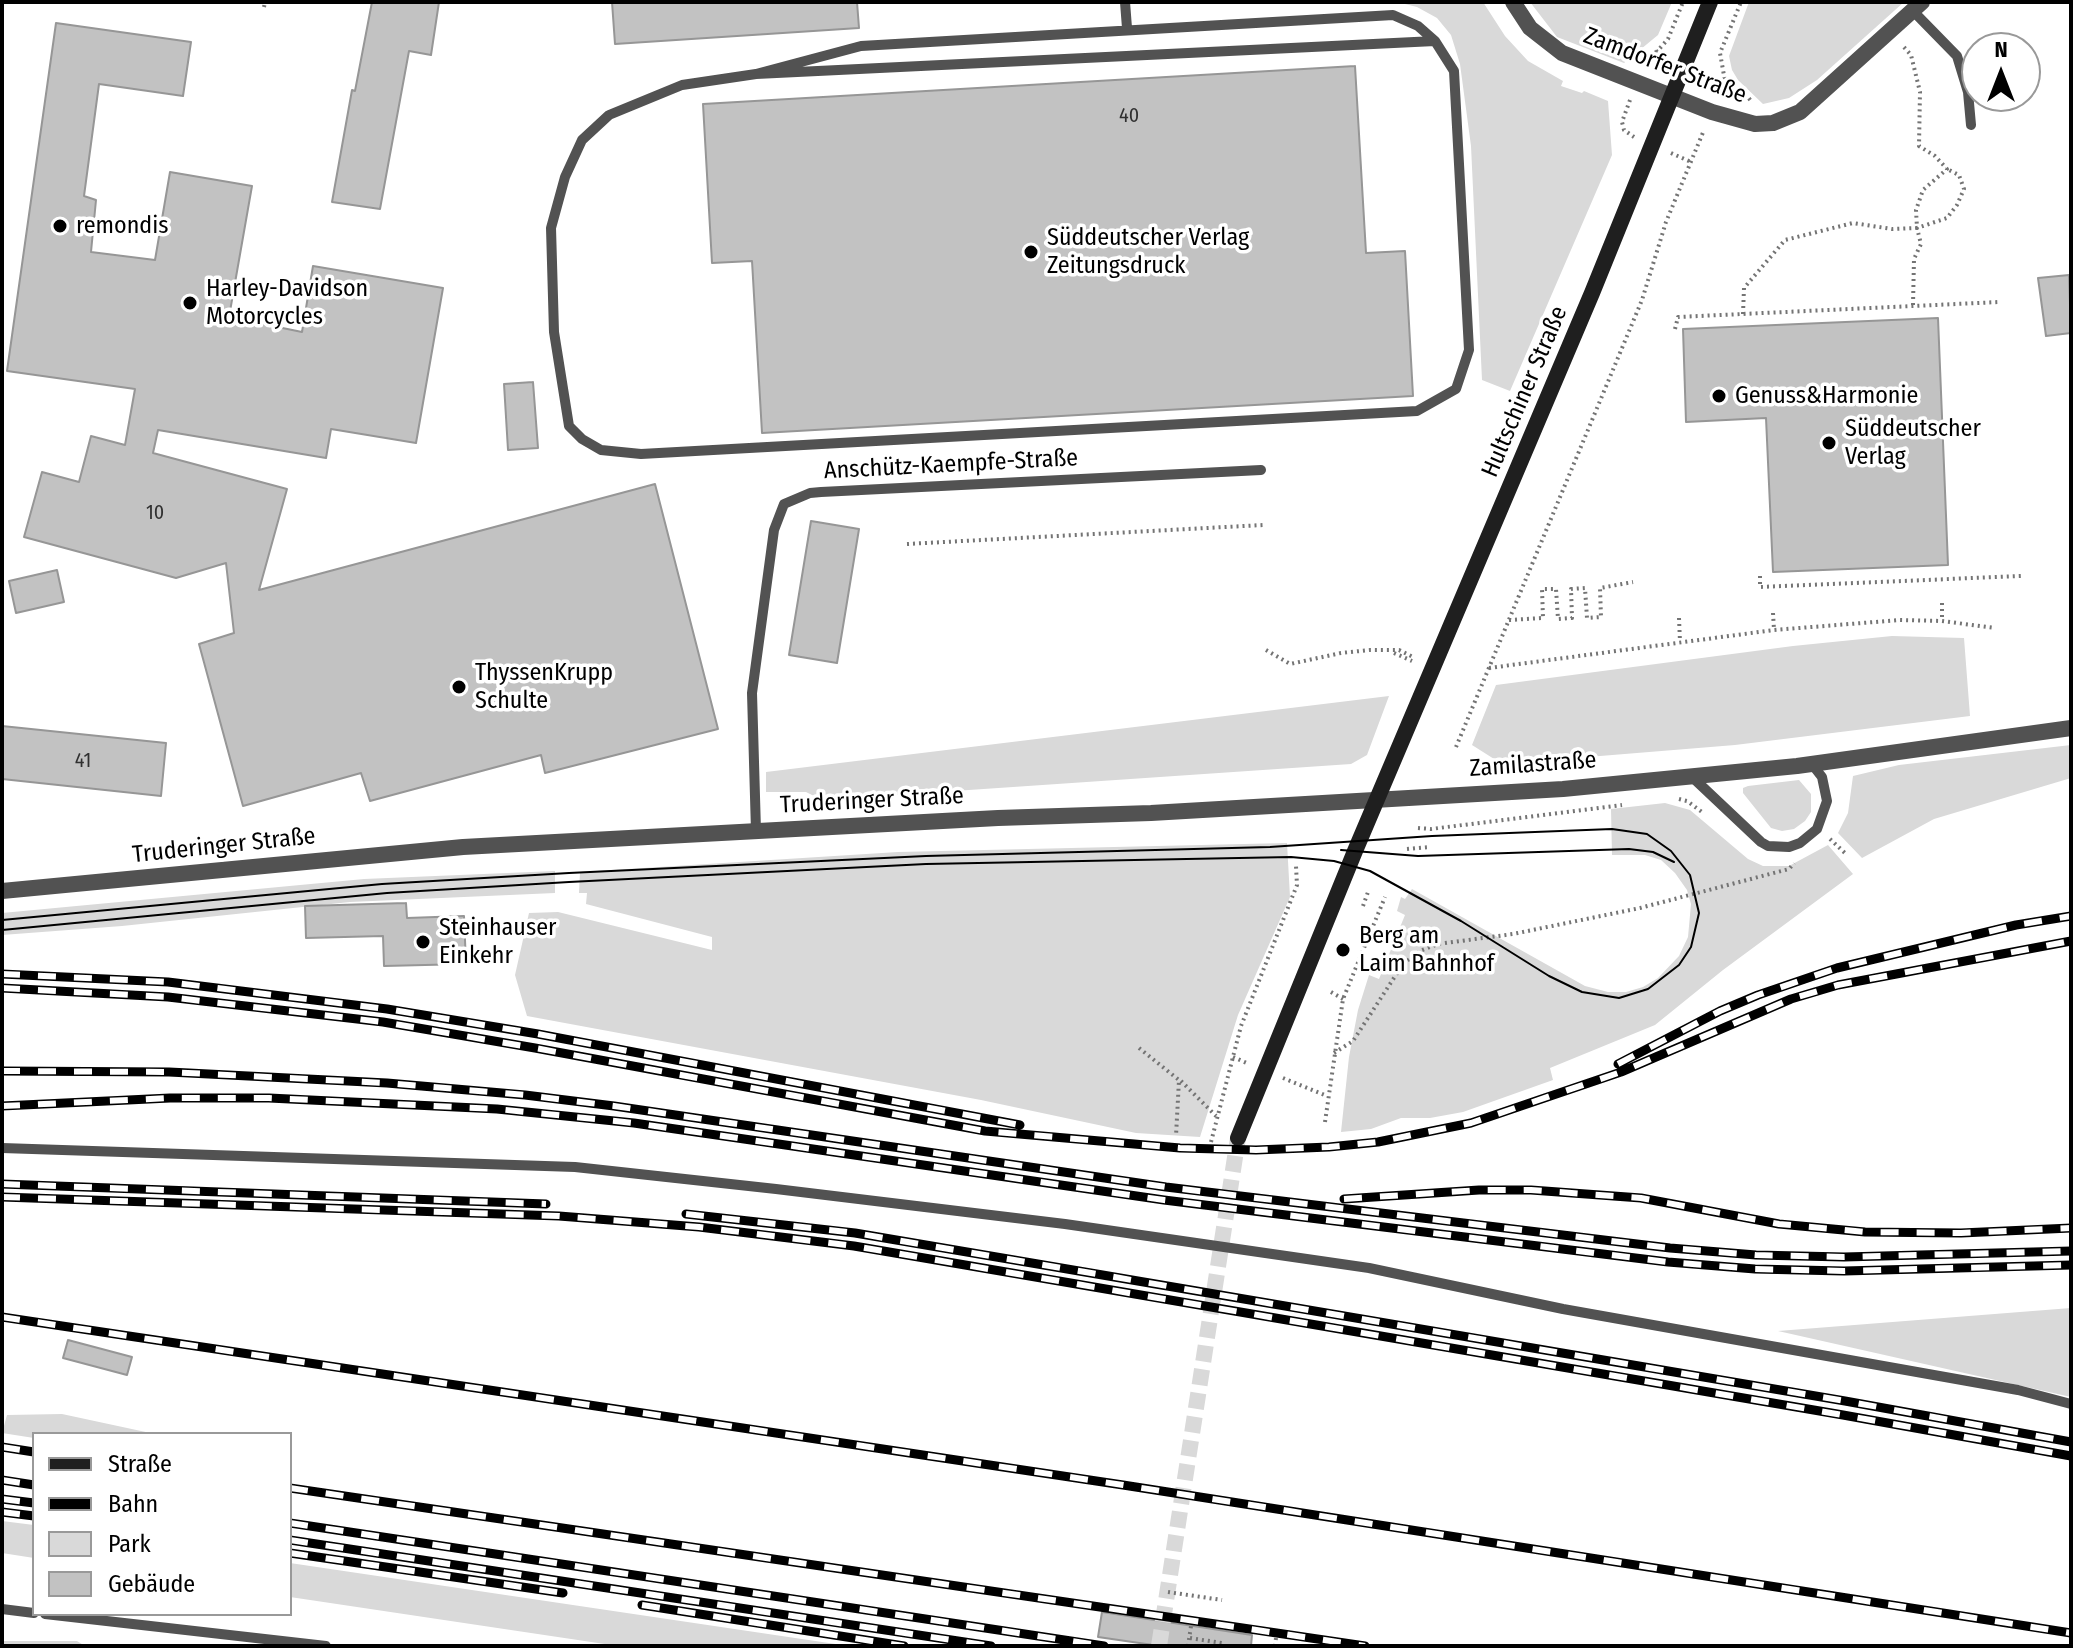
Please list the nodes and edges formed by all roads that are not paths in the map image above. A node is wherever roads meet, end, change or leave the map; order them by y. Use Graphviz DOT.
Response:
graph roads {
  1 [pos="1125,2"];
  2 [pos="1513,2"];
  3 [pos="1710,2"];
  4 [pos="1917,6"];
  5 [pos="1127,28"];
  6 [pos="1435,41"];
  7 [pos="756,74"];
  8 [pos="1672,96"];
  9 [pos="1971,125"];
  10 [pos="1261,470"];
  11 [pos="2071,728"];
  12 [pos="1811,763"];
  13 [pos="1690,775"];
  14 [pos="1378,798"];
  15 [pos="756,831"];
  16 [pos="2,891"];
  17 [pos="1238,1138"];
  18 [pos="2,1148"];
  19 [pos="2071,1404"];
  20 [pos="2,1609"];
  21 [pos="32,1613"];
  22 [pos="63,1616"];
  23 [pos="326,1646"];
  1 -- 5 [label="lane"];
  2 -- 8 [label="street, Zamdorfer Straße"];
  3 -- 8 [label="main road, Hultschiner Straße"];
  4 -- 8 [label="street, Zamdorfer Straße"];
  4 -- 9 [label="lane"];
  5 -- 6 [label="lane"];
  5 -- 7 [label="lane"];
  6 -- 7 [label="lane"];
  6 -- 7 [label="lane"];
  8 -- 14 [label="main road, Hultschiner Straße"];
  10 -- 15 [label="lane, Anschütz-Kaempfe-Straße"];
  11 -- 12 [label="street, Zamilastraße"];
  12 -- 13 [label="street, Zamilastraße"];
  12 -- 13 [label="lane"];
  13 -- 14 [label="street, Zamilastraße"];
  14 -- 15 [label="street, Truderinger Straße"];
  14 -- 17 [label="main road"];
  15 -- 16 [label="street, Truderinger Straße"];
  18 -- 19 [label="lane"];
  20 -- 21 [label="lane"];
  22 -- 23 [label="lane"];
}
